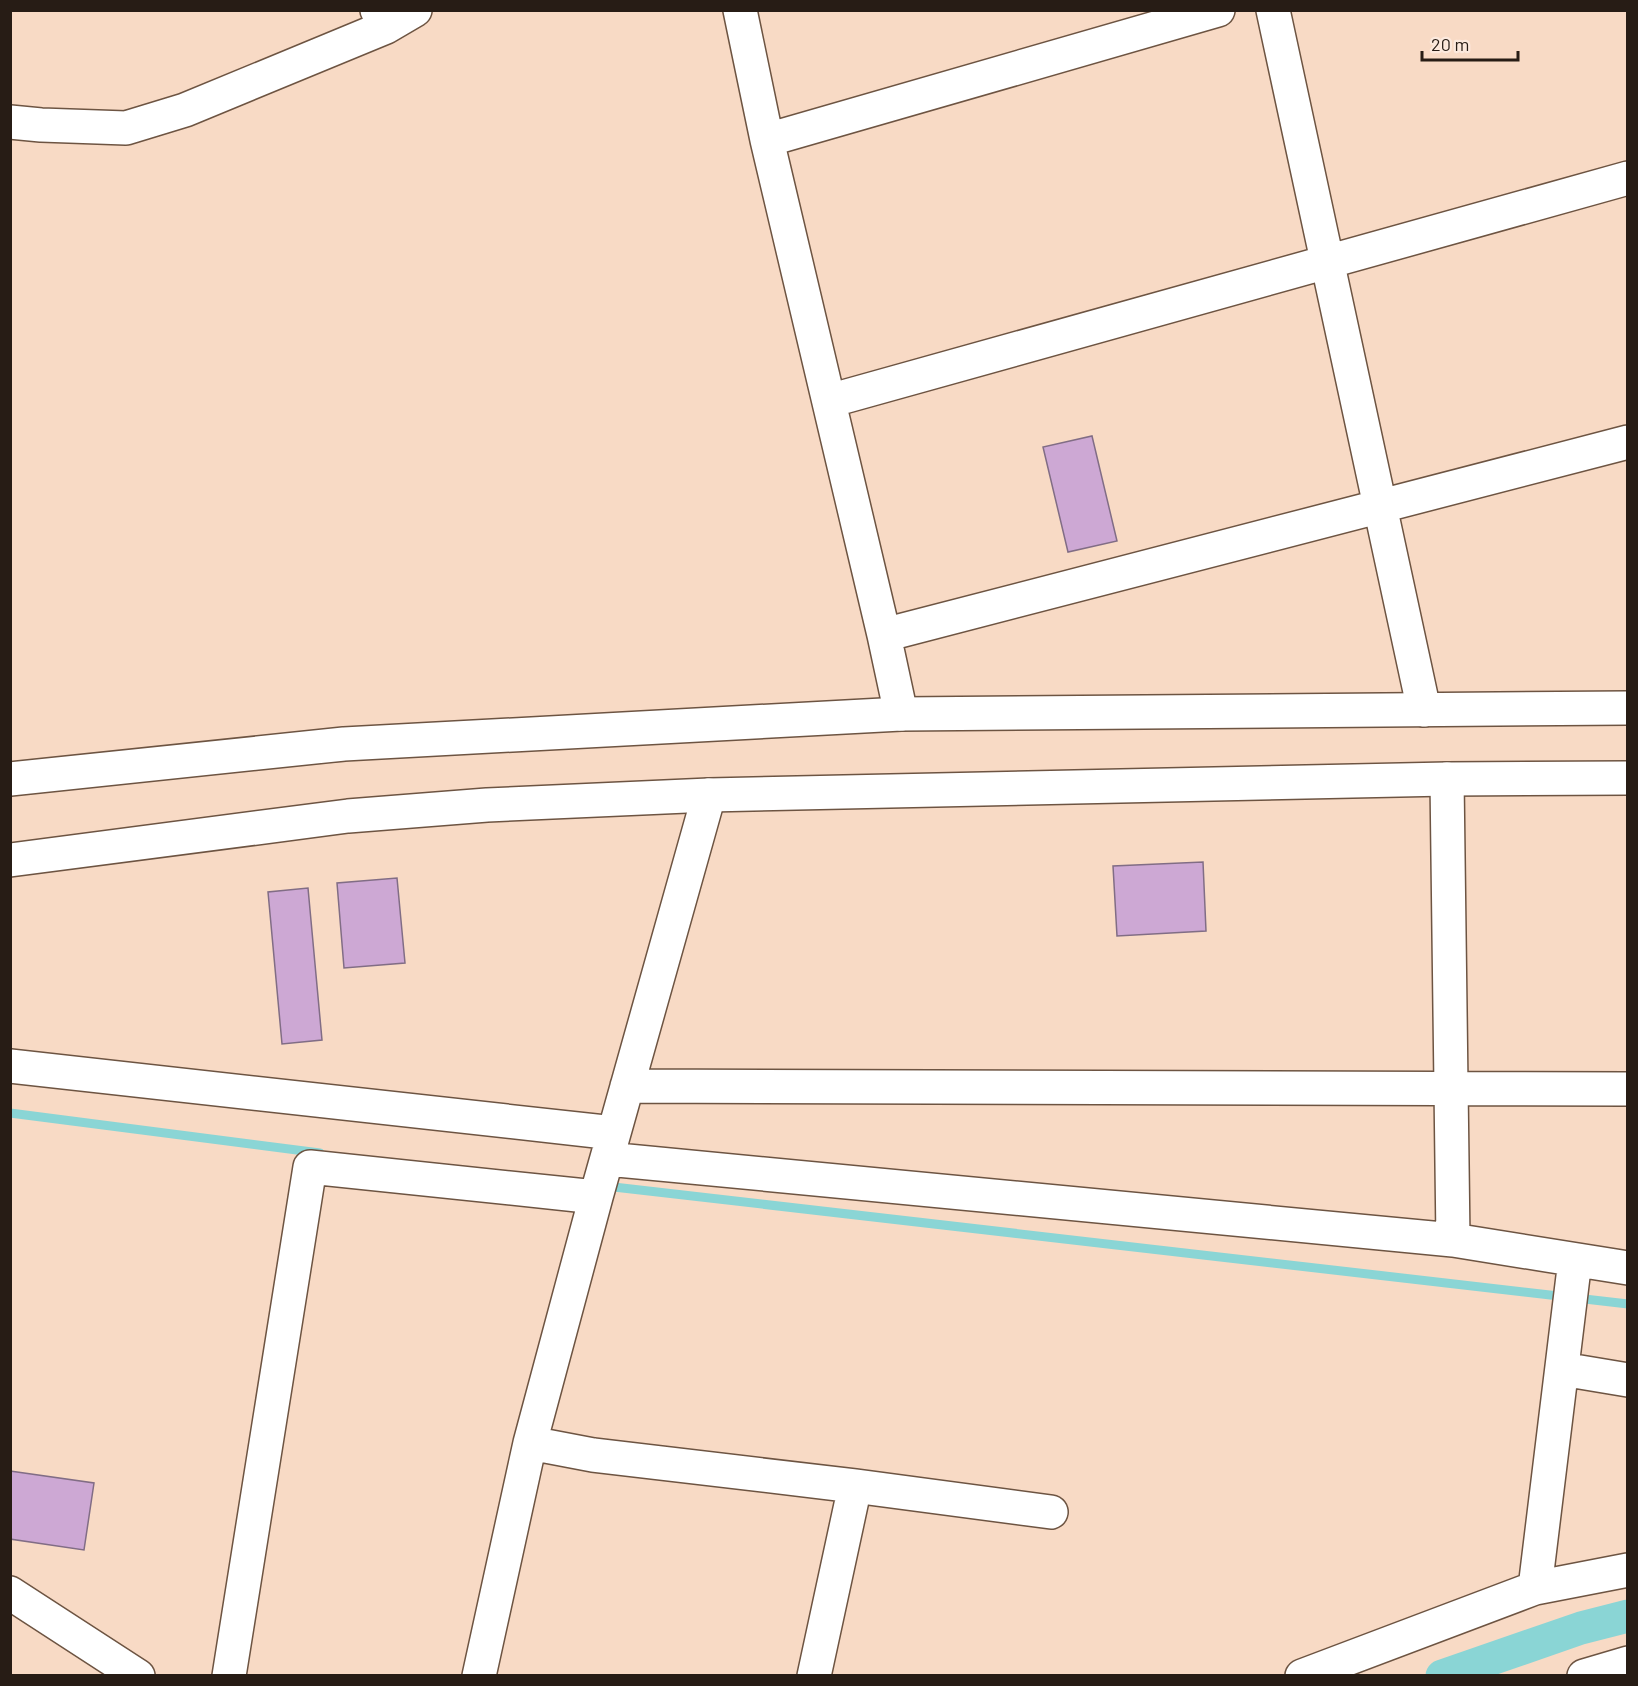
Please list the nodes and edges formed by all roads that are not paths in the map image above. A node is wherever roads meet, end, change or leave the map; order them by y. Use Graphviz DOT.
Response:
graph roads {
  1 [pos="415,10"];
  2 [pos="740,10"];
  3 [pos="1218,10"];
  4 [pos="1273,10"];
  5 [pos="381,19"];
  6 [pos="10,122"];
  7 [pos="767,140"];
  8 [pos="1628,178"];
  9 [pos="1327,262"];
  10 [pos="828,401"];
  11 [pos="1628,442"];
  12 [pos="1380,507"];
  13 [pos="884,635"];
  14 [pos="1628,708"];
  15 [pos="1424,710"];
  16 [pos="901,714"];
  17 [pos="1628,778"];
  18 [pos="10,779"];
  19 [pos="1447,779"];
  20 [pos="710,795"];
  21 [pos="10,860"];
  22 [pos="10,1066"];
  23 [pos="627,1086"];
  24 [pos="1451,1088"];
  25 [pos="1628,1089"];
  26 [pos="604,1170"];
  27 [pos="1453,1240"];
  28 [pos="1628,1268"];
  29 [pos="1572,1285"];
  30 [pos="1562,1369"];
  31 [pos="1628,1380"];
  32 [pos="530,1443"];
  33 [pos="855,1486"];
  34 [pos="1051,1512"];
  35 [pos="1628,1570"];
  36 [pos="1535,1588"];
  37 [pos="10,1593"];
  38 [pos="1628,1663"];
  39 [pos="138,1676"];
  40 [pos="229,1676"];
  41 [pos="479,1676"];
  42 [pos="814,1676"];
  43 [pos="1302,1676"];
  44 [pos="1584,1676"];
  1 -- 5 [label="street"];
  2 -- 7 [label="street"];
  3 -- 7 [label="street"];
  4 -- 9 [label="street"];
  5 -- 6 [label="street"];
  7 -- 10 [label="street"];
  8 -- 9 [label="street"];
  9 -- 10 [label="street"];
  9 -- 12 [label="street"];
  10 -- 13 [label="street"];
  11 -- 12 [label="street"];
  12 -- 13 [label="street"];
  12 -- 15 [label="street"];
  13 -- 16 [label="street"];
  14 -- 15 [label="street"];
  15 -- 16 [label="street"];
  16 -- 18 [label="street"];
  17 -- 19 [label="street"];
  19 -- 20 [label="street"];
  19 -- 24 [label="street"];
  20 -- 21 [label="street"];
  20 -- 23 [label="street"];
  22 -- 26 [label="street"];
  23 -- 24 [label="street"];
  23 -- 26 [label="street"];
  24 -- 25 [label="street"];
  24 -- 27 [label="street"];
  26 -- 27 [label="street"];
  26 -- 32 [label="street"];
  26 -- 40 [label="street"];
  27 -- 29 [label="street"];
  28 -- 29 [label="street"];
  29 -- 30 [label="street"];
  30 -- 31 [label="street"];
  30 -- 36 [label="street"];
  32 -- 33 [label="street"];
  32 -- 41 [label="street"];
  33 -- 34 [label="street"];
  33 -- 42 [label="street"];
  35 -- 36 [label="street"];
  36 -- 43 [label="street"];
  37 -- 39 [label="street"];
  38 -- 44 [label="street"];
}
